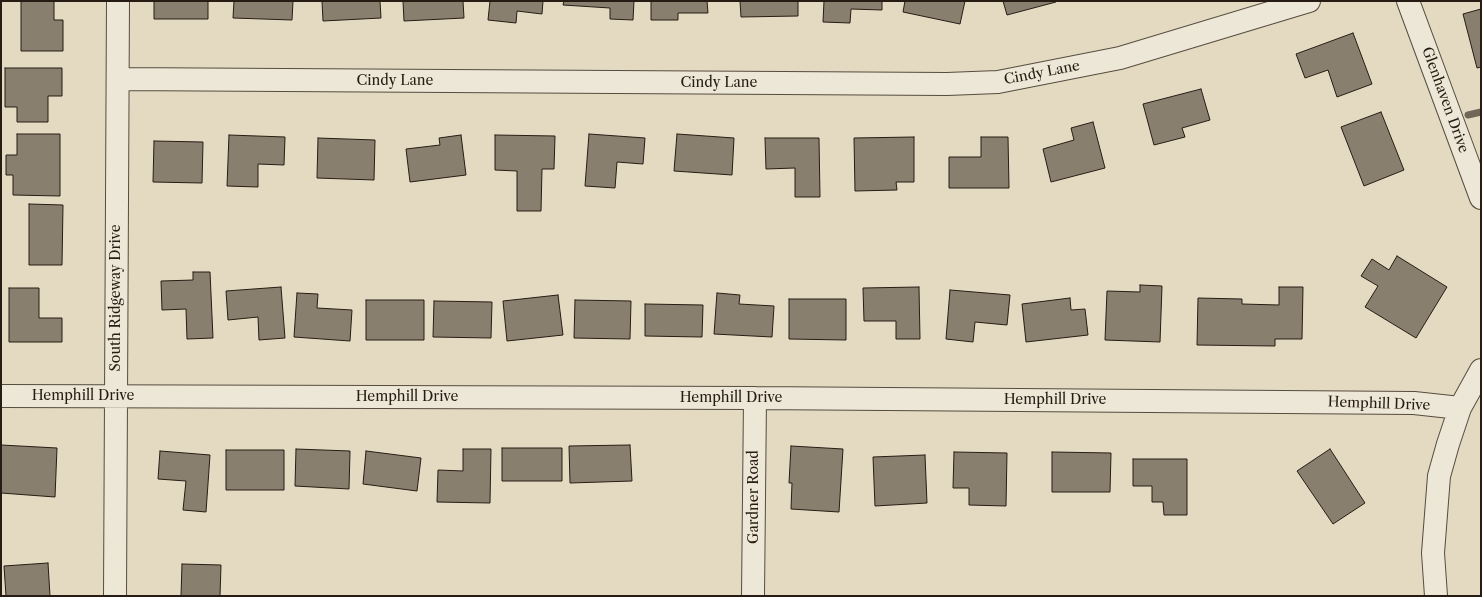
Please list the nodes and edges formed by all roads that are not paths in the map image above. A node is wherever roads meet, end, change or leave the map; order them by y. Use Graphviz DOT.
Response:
graph roads {
  1 [pos="118,1"];
  2 [pos="1309,1"];
  3 [pos="1408,1"];
  4 [pos="118,79"];
  5 [pos="1481,198"];
  6 [pos="1481,370"];
  7 [pos="1,396"];
  8 [pos="115,396"];
  9 [pos="755,398"];
  10 [pos="1460,408"];
  11 [pos="115,596"];
  12 [pos="753,596"];
  13 [pos="1436,596"];
  1 -- 4 [label="street, South Ridgeway Drive"];
  2 -- 4 [label="street, Cindy Lane"];
  3 -- 5 [label="street, Glenhaven Drive"];
  4 -- 8 [label="street, South Ridgeway Drive"];
  6 -- 10 [label="street"];
  7 -- 8 [label="street, Hemphill Drive"];
  8 -- 9 [label="street, Hemphill Drive"];
  8 -- 11 [label="street, South Ridgeway Drive"];
  9 -- 10 [label="street, Hemphill Drive"];
  9 -- 12 [label="street, Gardner Road"];
  10 -- 13 [label="street"];
}
